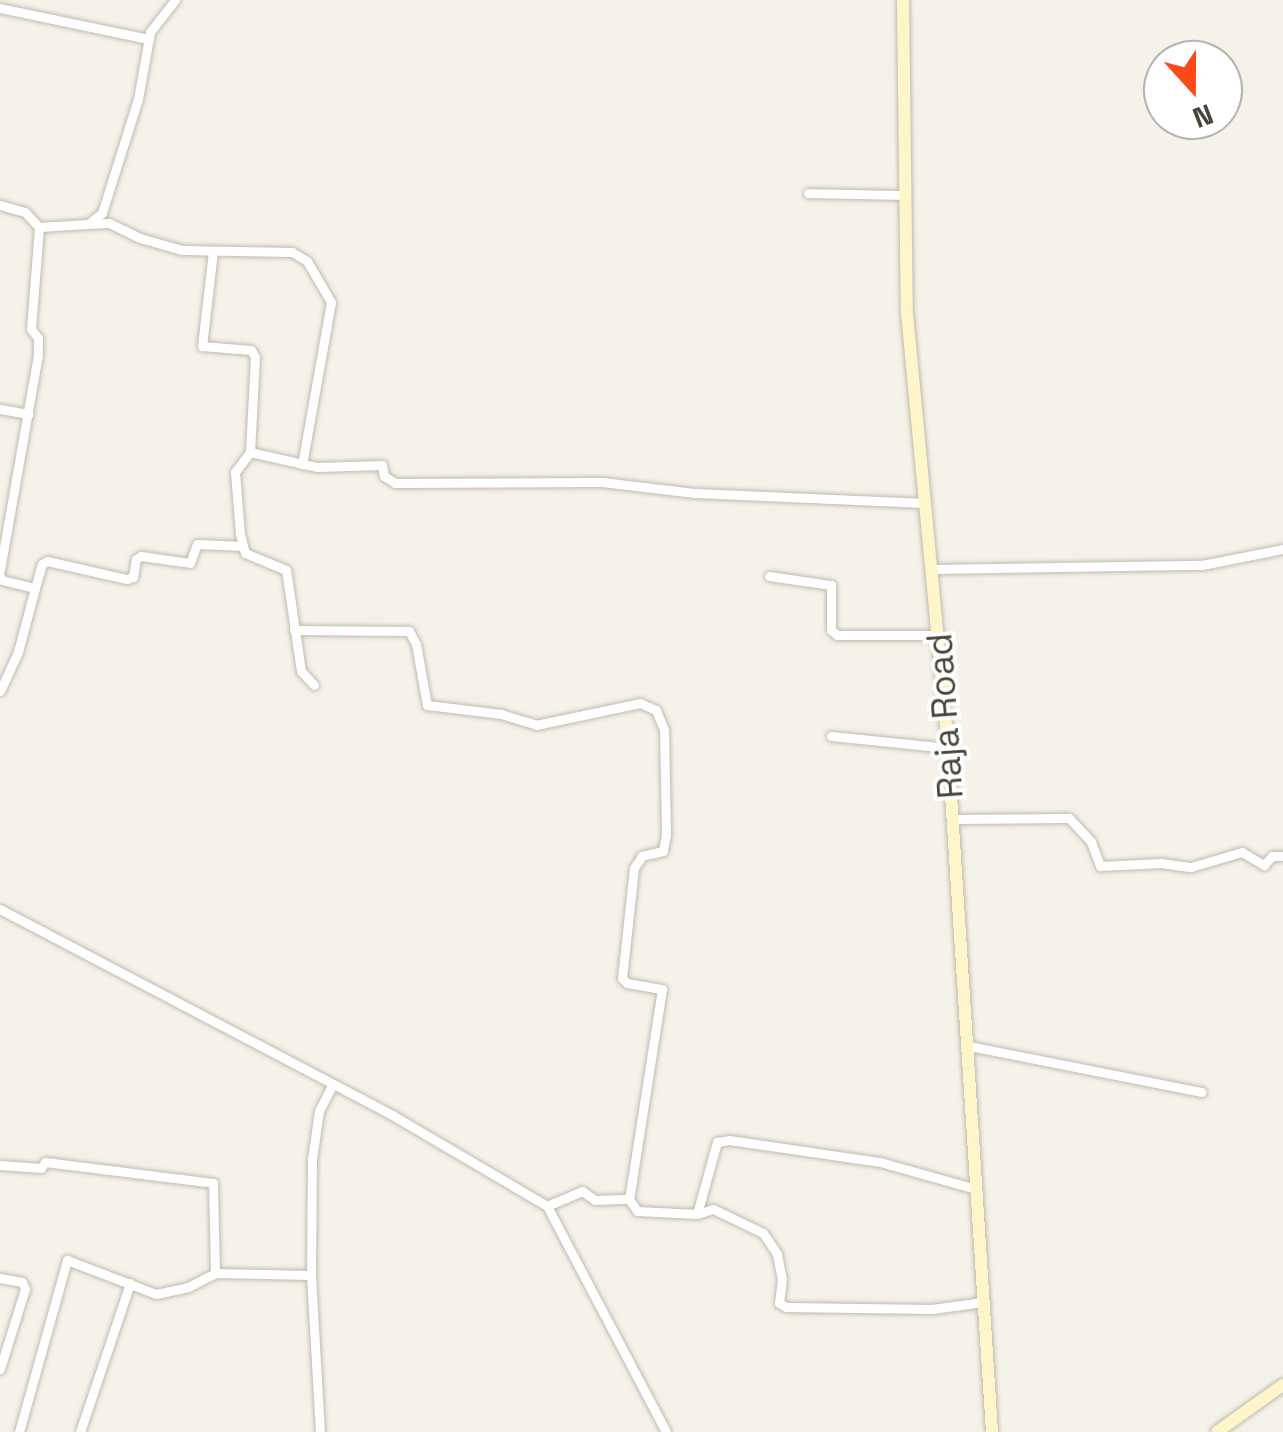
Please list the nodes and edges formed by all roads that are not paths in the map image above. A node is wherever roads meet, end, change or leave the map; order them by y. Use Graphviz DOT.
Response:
graph roads {
  1 [pos="175,0"];
  2 [pos="902,0"];
  3 [pos="0,8"];
  4 [pos="149,38"];
  5 [pos="808,193"];
  6 [pos="905,195"];
  7 [pos="0,205"];
  8 [pos="88,224"];
  9 [pos="39,228"];
  10 [pos="213,252"];
  11 [pos="0,409"];
  12 [pos="29,414"];
  13 [pos="250,452"];
  14 [pos="302,464"];
  15 [pos="926,503"];
  16 [pos="243,546"];
  17 [pos="1283,549"];
  18 [pos="933,568"];
  19 [pos="0,573"];
  20 [pos="769,576"];
  21 [pos="35,588"];
  22 [pos="294,630"];
  23 [pos="940,635"];
  24 [pos="314,685"];
  25 [pos="0,692"];
  26 [pos="831,736"];
  27 [pos="948,748"];
  28 [pos="953,819"];
  29 [pos="1283,856"];
  30 [pos="0,909"];
  31 [pos="968,1046"];
  32 [pos="332,1085"];
  33 [pos="1202,1092"];
  34 [pos="0,1165"];
  35 [pos="976,1189"];
  36 [pos="629,1199"];
  37 [pos="546,1206"];
  38 [pos="697,1214"];
  39 [pos="215,1273"];
  40 [pos="311,1275"];
  41 [pos="0,1278"];
  42 [pos="130,1283"];
  43 [pos="984,1302"];
  44 [pos="0,1369"];
  45 [pos="1283,1385"];
  46 [pos="19,1432"];
  47 [pos="80,1432"];
  48 [pos="320,1432"];
  49 [pos="666,1432"];
  50 [pos="992,1432"];
  51 [pos="1218,1432"];
  1 -- 4 [label="street"];
  2 -- 6 [label="street, Raja Road"];
  3 -- 4 [label="street"];
  4 -- 8 [label="street"];
  5 -- 6 [label="street"];
  6 -- 15 [label="street, Raja Road"];
  7 -- 9 [label="street"];
  8 -- 9 [label="street"];
  8 -- 10 [label="street"];
  9 -- 12 [label="street"];
  10 -- 13 [label="street"];
  10 -- 14 [label="street"];
  11 -- 12 [label="street"];
  12 -- 19 [label="street"];
  13 -- 14 [label="street"];
  13 -- 16 [label="street"];
  14 -- 15 [label="street"];
  15 -- 18 [label="street, Raja Road"];
  16 -- 21 [label="street"];
  16 -- 22 [label="street"];
  17 -- 18 [label="street"];
  18 -- 23 [label="street, Raja Road"];
  19 -- 21 [label="street"];
  20 -- 23 [label="street"];
  21 -- 25 [label="street"];
  22 -- 24 [label="street"];
  22 -- 36 [label="street"];
  23 -- 27 [label="street, Raja Road"];
  26 -- 27 [label="street"];
  27 -- 28 [label="street, Raja Road"];
  28 -- 29 [label="street"];
  28 -- 31 [label="street, Raja Road"];
  30 -- 32 [label="street"];
  31 -- 33 [label="street"];
  31 -- 35 [label="street, Raja Road"];
  32 -- 37 [label="street"];
  32 -- 40 [label="street"];
  34 -- 39 [label="street"];
  35 -- 38 [label="street"];
  35 -- 43 [label="street, Raja Road"];
  36 -- 37 [label="street"];
  36 -- 38 [label="street"];
  37 -- 49 [label="street"];
  38 -- 43 [label="street"];
  39 -- 40 [label="street"];
  39 -- 42 [label="street"];
  40 -- 48 [label="street"];
  41 -- 44 [label="street"];
  42 -- 46 [label="street"];
  42 -- 47 [label="street"];
  43 -- 50 [label="street, Raja Road"];
  45 -- 51 [label="street"];
}
